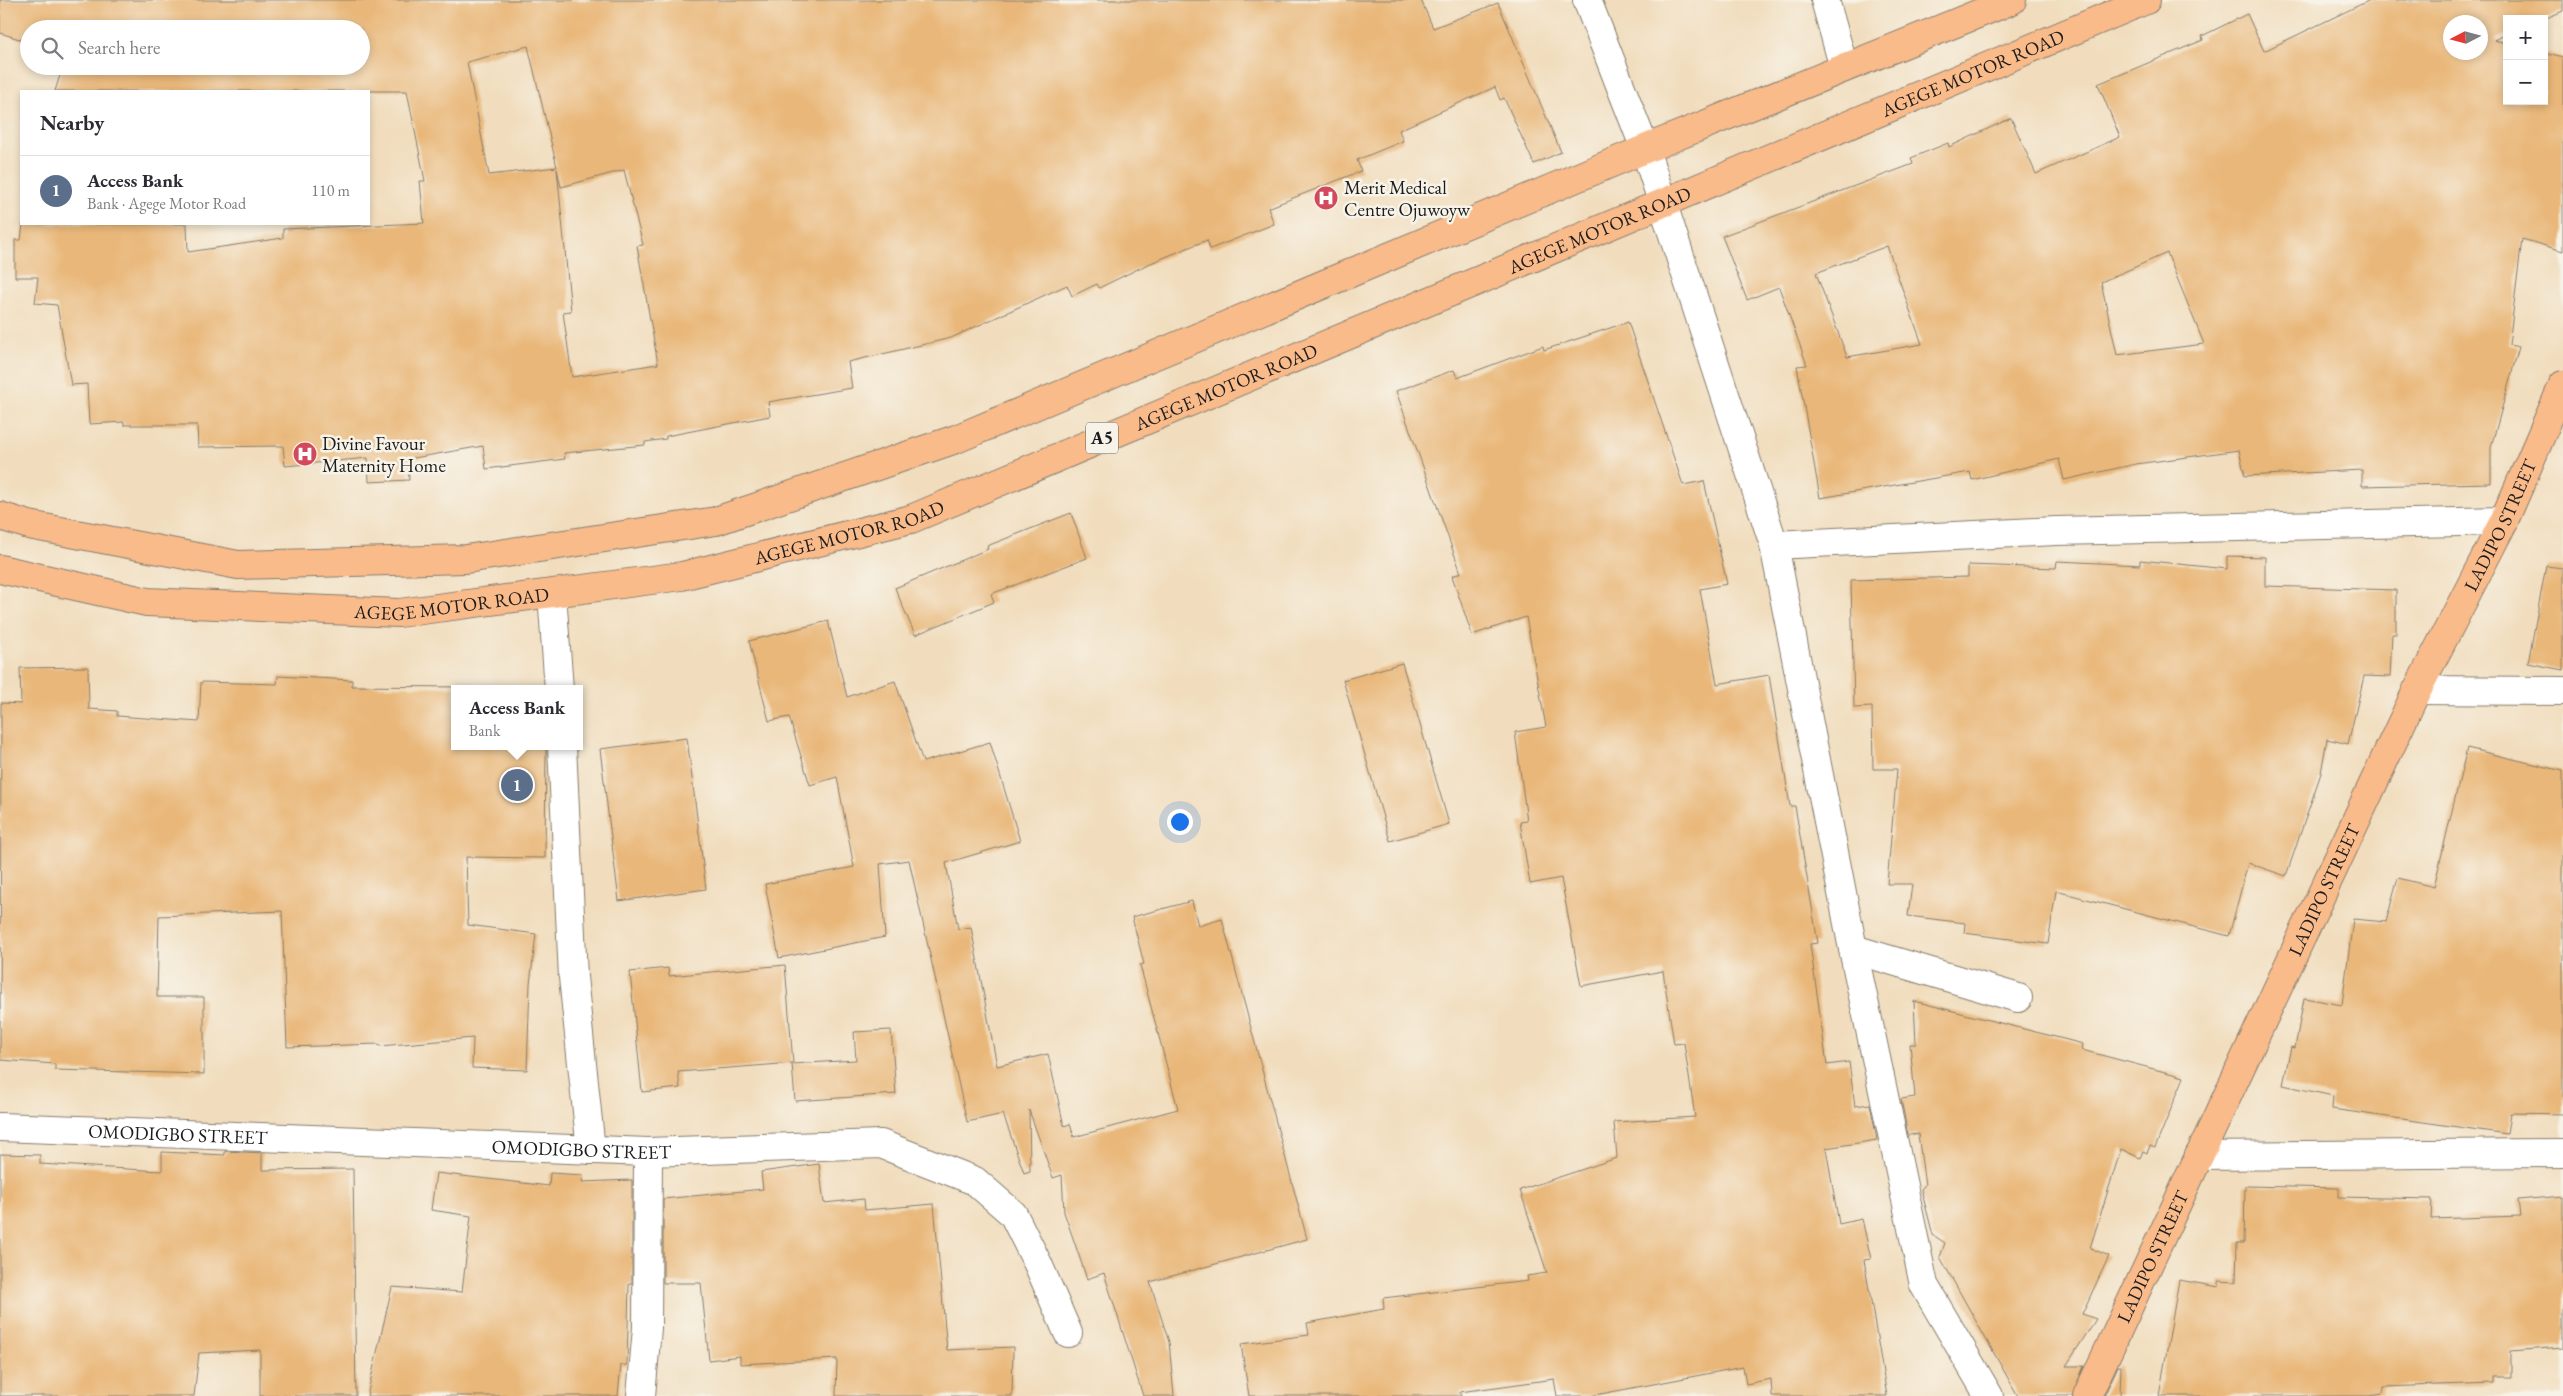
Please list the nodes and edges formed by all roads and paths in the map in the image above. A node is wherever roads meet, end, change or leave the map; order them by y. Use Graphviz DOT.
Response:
graph roads {
  1 [pos="1587,0"];
  2 [pos="1824,0"];
  3 [pos="2012,0"];
  4 [pos="2146,0"];
  5 [pos="1844,68"];
  6 [pos="1645,149"];
  7 [pos="1662,202"];
  8 [pos="2563,385"];
  9 [pos="0,516"];
  10 [pos="2504,520"];
  11 [pos="1774,544"];
  12 [pos="0,569"];
  13 [pos="552,594"];
  14 [pos="558,685"];
  15 [pos="2417,690"];
  16 [pos="2563,691"];
  17 [pos="562,750"];
  18 [pos="1853,949"];
  19 [pos="2018,998"];
  20 [pos="0,1127"];
  21 [pos="591,1150"];
  22 [pos="648,1152"];
  23 [pos="2563,1152"];
  24 [pos="2199,1156"];
  25 [pos="1068,1333"];
  26 [pos="641,1396"];
  27 [pos="1989,1396"];
  28 [pos="2087,1396"];
  1 -- 6 [label="street"];
  2 -- 5 [label="street"];
  3 -- 5 [label="main road"];
  4 -- 7 [label="main road, AGEGE MOTOR ROAD / A5"];
  5 -- 6 [label="main road"];
  6 -- 7 [label="street"];
  6 -- 9 [label="main road"];
  7 -- 11 [label="street"];
  7 -- 13 [label="main road, AGEGE MOTOR ROAD / A5"];
  8 -- 10 [label="main road, LADIPO STREET"];
  10 -- 11 [label="street"];
  10 -- 15 [label="main road, LADIPO STREET"];
  11 -- 18 [label="street"];
  12 -- 13 [label="main road, AGEGE MOTOR ROAD / A5"];
  13 -- 14 [label="street"];
  15 -- 16 [label="street"];
  15 -- 24 [label="main road, LADIPO STREET"];
  17 -- 21 [label="street"];
  18 -- 19 [label="street"];
  18 -- 27 [label="street"];
  20 -- 21 [label="street, OMODIGBO STREET"];
  21 -- 22 [label="street, OMODIGBO STREET"];
  22 -- 25 [label="street, OMODIGBO STREET"];
  22 -- 26 [label="street"];
  23 -- 24 [label="street"];
  24 -- 28 [label="main road, LADIPO STREET"];
}
